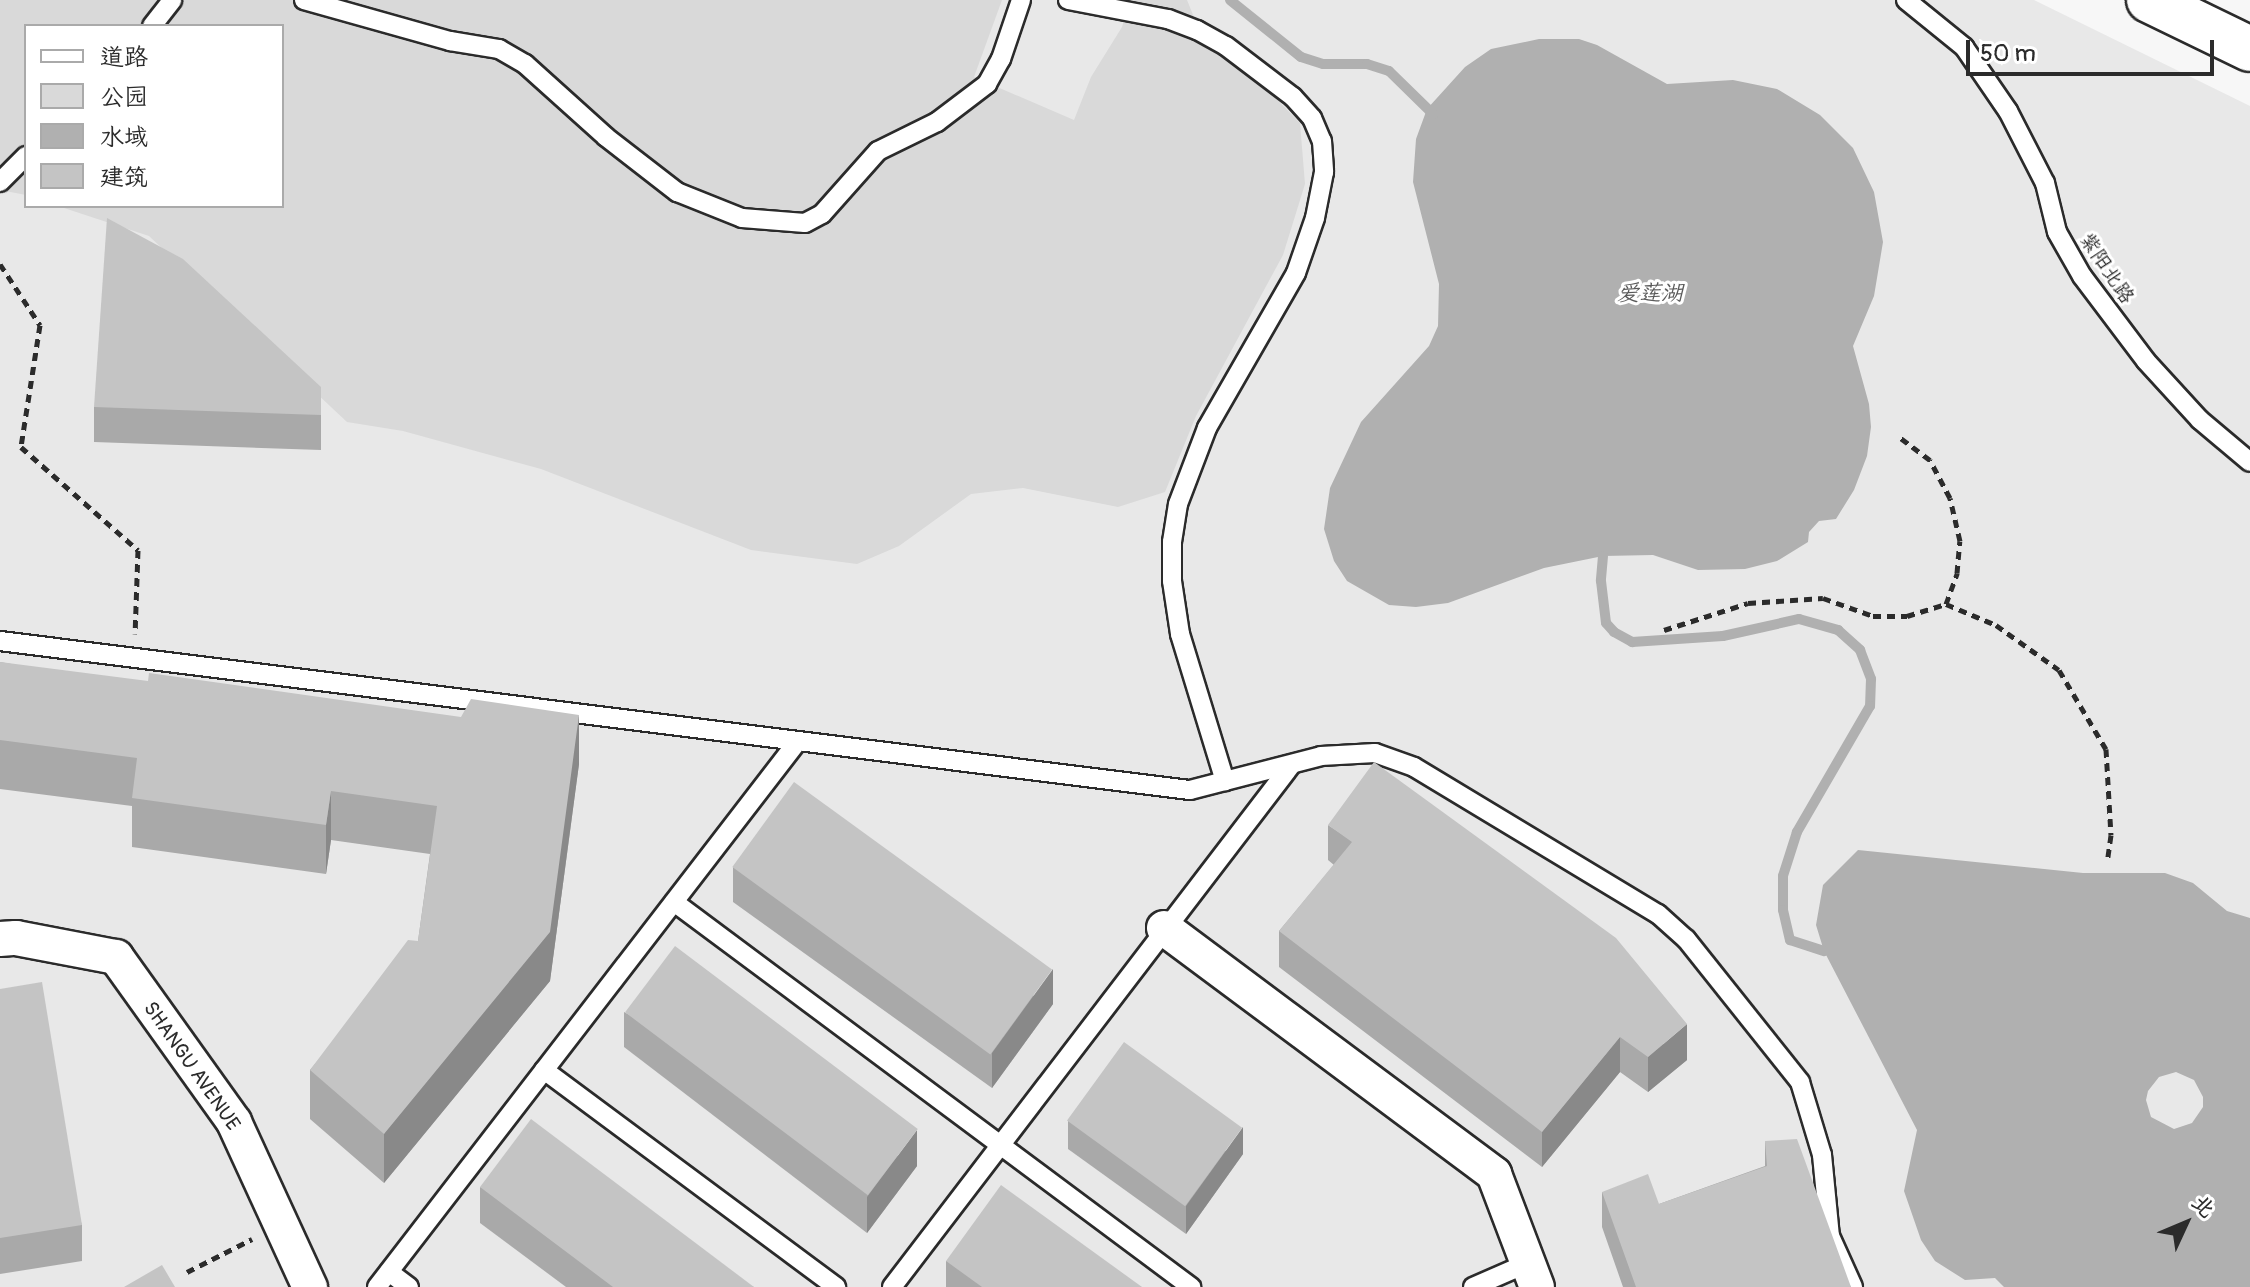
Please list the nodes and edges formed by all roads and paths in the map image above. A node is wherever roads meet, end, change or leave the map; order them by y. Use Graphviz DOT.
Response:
graph roads {
  1 [pos="172,0"];
  2 [pos="304,0"];
  3 [pos="1021,0"];
  4 [pos="1068,0"];
  5 [pos="1906,0"];
  6 [pos="2149,0"];
  7 [pos="2218,0"];
  8 [pos="2250,15"];
  9 [pos="154,24"];
  10 [pos="2250,49"];
  11 [pos="24,158"];
  12 [pos="0,182"];
  13 [pos="0,264"];
  14 [pos="1900,437"];
  15 [pos="2250,462"];
  16 [pos="1946,604"];
  17 [pos="1664,630"];
  18 [pos="0,641"];
  19 [pos="135,658"];
  20 [pos="798,741"];
  21 [pos="1292,764"];
  22 [pos="1225,781"];
  23 [pos="2107,862"];
  24 [pos="674,902"];
  25 [pos="1164,928"];
  26 [pos="0,939"];
  27 [pos="544,1070"];
  28 [pos="1000,1145"];
  29 [pos="281,1225"];
  30 [pos="187,1272"];
  31 [pos="1532,1275"];
  32 [pos="383,1280"];
  33 [pos="310,1287"];
  34 [pos="409,1287"];
  35 [pos="836,1287"];
  36 [pos="892,1287"];
  37 [pos="1191,1287"];
  38 [pos="1473,1287"];
  39 [pos="1853,1287"];
  1 -- 9 [label="lane"];
  2 -- 3 [label="lane"];
  4 -- 22 [label="lane"];
  5 -- 15 [label="lane, 紫阳北路"];
  6 -- 10 [label="street"];
  7 -- 8 [label="street"];
  11 -- 12 [label="lane"];
  13 -- 19 [label="path"];
  14 -- 16 [label="path"];
  16 -- 17 [label="path"];
  16 -- 23 [label="path"];
  18 -- 19 [label="lane"];
  19 -- 20 [label="lane"];
  20 -- 22 [label="lane"];
  20 -- 24 [label="lane"];
  21 -- 22 [label="lane"];
  21 -- 25 [label="lane"];
  21 -- 39 [label="lane"];
  24 -- 27 [label="lane"];
  24 -- 28 [label="lane"];
  25 -- 28 [label="lane"];
  25 -- 31 [label="street"];
  26 -- 29 [label="street, SHANGU AVENUE"];
  27 -- 32 [label="lane"];
  27 -- 35 [label="lane"];
  28 -- 36 [label="lane"];
  28 -- 37 [label="lane"];
  29 -- 30 [label="path"];
  29 -- 33 [label="street, SHANGU AVENUE"];
  31 -- 38 [label="lane"];
  32 -- 34 [label="lane"];
}
